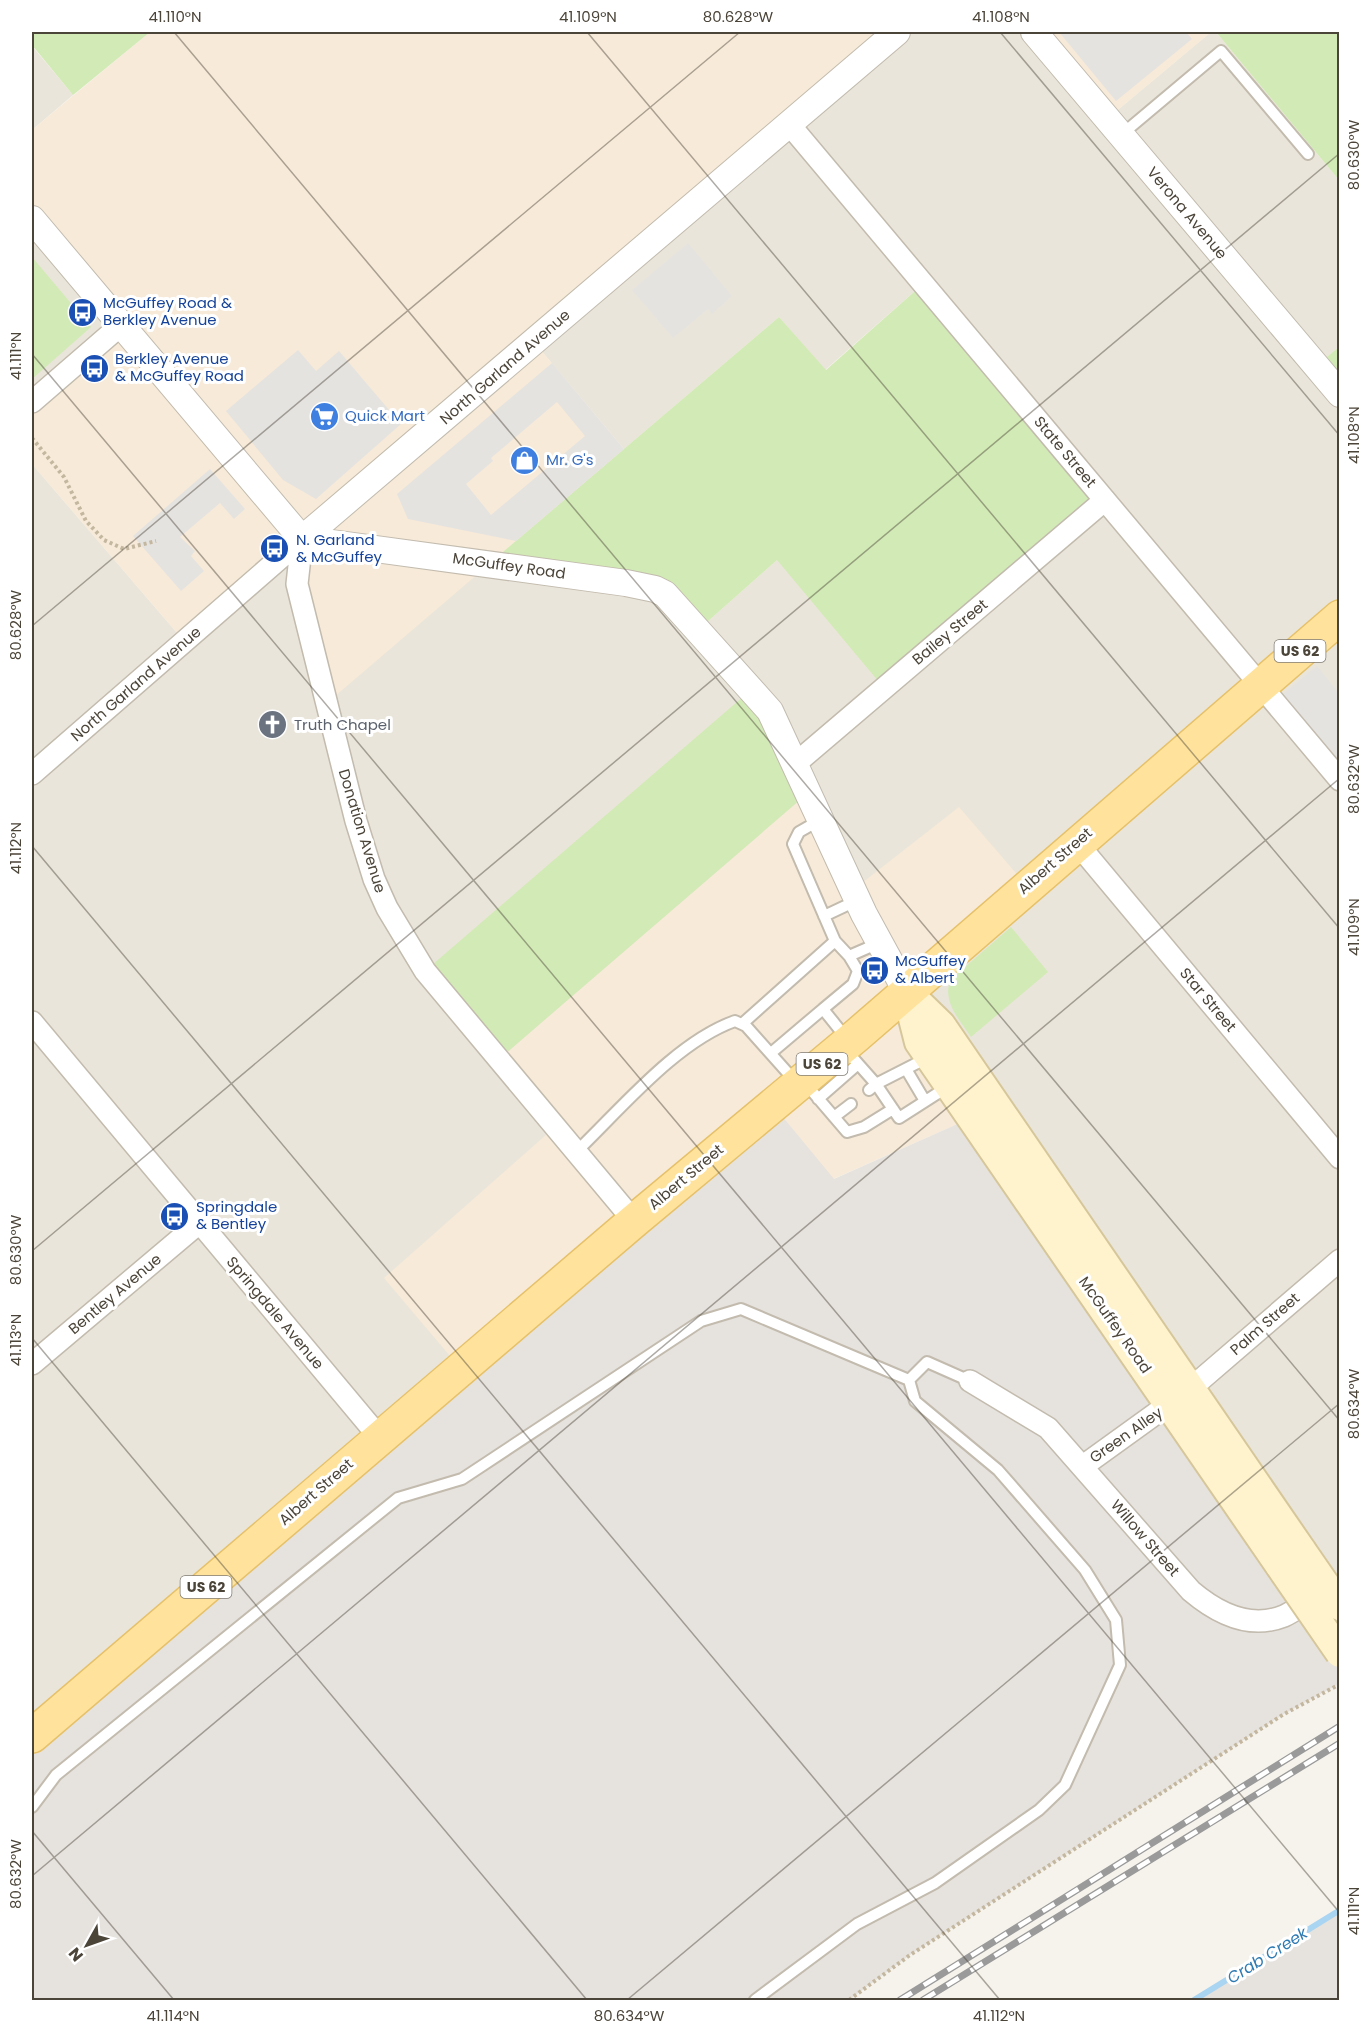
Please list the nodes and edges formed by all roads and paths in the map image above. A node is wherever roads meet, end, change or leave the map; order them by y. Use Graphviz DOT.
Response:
graph roads {
  1 [pos="897,32"];
  2 [pos="1034,32"];
  3 [pos="789,124"];
  4 [pos="1121,135"];
  5 [pos="1308,154"];
  6 [pos="32,219"];
  7 [pos="121,325"];
  8 [pos="1340,394"];
  9 [pos="32,402"];
  10 [pos="32,438"];
  11 [pos="1105,500"];
  12 [pos="302,539"];
  13 [pos="156,541"];
  14 [pos="1340,617"];
  15 [pos="1260,685"];
  16 [pos="795,764"];
  17 [pos="32,774"];
  18 [pos="1340,780"];
  19 [pos="820,820"];
  20 [pos="1076,842"];
  21 [pos="858,900"];
  22 [pos="825,916"];
  23 [pos="835,941"];
  24 [pos="880,943"];
  25 [pos="849,956"];
  26 [pos="906,991"];
  27 [pos="823,1009"];
  28 [pos="32,1022"];
  29 [pos="742,1024"];
  30 [pos="850,1051"];
  31 [pos="771,1053"];
  32 [pos="918,1063"];
  33 [pos="949,1086"];
  34 [pos="873,1087"];
  35 [pos="806,1088"];
  36 [pos="925,1101"];
  37 [pos="851,1104"];
  38 [pos="893,1109"];
  39 [pos="834,1117"];
  40 [pos="1336,1146"];
  41 [pos="576,1152"];
  42 [pos="634,1221"];
  43 [pos="199,1223"];
  44 [pos="1340,1260"];
  45 [pos="32,1364"];
  46 [pos="909,1380"];
  47 [pos="970,1381"];
  48 [pos="1179,1396"];
  49 [pos="380,1438"];
  50 [pos="1083,1466"];
  51 [pos="1291,1559"];
  52 [pos="1340,1581"];
  53 [pos="1340,1606"];
  54 [pos="1340,1653"];
  55 [pos="1340,1684"];
  56 [pos="32,1736"];
  57 [pos="32,1807"];
  58 [pos="755,2001"];
  59 [pos="849,2001"];
  1 -- 3 [label="street, North Garland Avenue"];
  2 -- 4 [label="street, Verona Avenue"];
  3 -- 11 [label="street, State Street"];
  3 -- 12 [label="street, North Garland Avenue"];
  4 -- 5 [label="lane"];
  4 -- 8 [label="street, Verona Avenue"];
  6 -- 7 [label="street"];
  7 -- 9 [label="street"];
  7 -- 12 [label="street"];
  10 -- 13 [label="path"];
  11 -- 15 [label="street, State Street"];
  11 -- 16 [label="street, Bailey Street"];
  12 -- 16 [label="street, McGuffey Road"];
  12 -- 17 [label="street, North Garland Avenue"];
  12 -- 41 [label="street, Donation Avenue"];
  14 -- 15 [label="main road, Albert Street / US 62"];
  15 -- 18 [label="street, State Street"];
  15 -- 20 [label="main road, Albert Street / US 62"];
  16 -- 19 [label="street, McGuffey Road"];
  19 -- 21 [label="street, McGuffey Road"];
  19 -- 22 [label="lane"];
  20 -- 26 [label="main road, Albert Street / US 62"];
  20 -- 40 [label="street, Star Street"];
  21 -- 22 [label="lane"];
  21 -- 24 [label="street, McGuffey Road"];
  22 -- 23 [label="lane"];
  23 -- 25 [label="lane"];
  23 -- 29 [label="lane"];
  24 -- 25 [label="lane"];
  24 -- 26 [label="street, McGuffey Road"];
  25 -- 27 [label="lane"];
  26 -- 30 [label="main road, Albert Street / US 62"];
  26 -- 32 [label="main road, McGuffey Road"];
  26 -- 48 [label="main road, McGuffey Road"];
  27 -- 30 [label="lane"];
  27 -- 31 [label="lane"];
  28 -- 43 [label="street, Springdale Avenue"];
  29 -- 31 [label="lane"];
  29 -- 41 [label="lane"];
  30 -- 34 [label="lane"];
  30 -- 35 [label="main road, Albert Street / US 62"];
  31 -- 35 [label="lane"];
  32 -- 33 [label="main road, McGuffey Road"];
  32 -- 34 [label="lane"];
  32 -- 36 [label="lane"];
  33 -- 36 [label="lane"];
  33 -- 48 [label="main road, McGuffey Road"];
  34 -- 38 [label="lane"];
  35 -- 39 [label="lane"];
  35 -- 42 [label="main road, Albert Street / US 62"];
  36 -- 38 [label="lane"];
  37 -- 39 [label="lane"];
  38 -- 39 [label="lane"];
  41 -- 42 [label="street, Donation Avenue"];
  42 -- 49 [label="main road, Albert Street / US 62"];
  43 -- 45 [label="street, Bentley Avenue"];
  43 -- 49 [label="street, Springdale Avenue"];
  44 -- 48 [label="street, Palm Street"];
  46 -- 47 [label="lane"];
  46 -- 57 [label="lane"];
  46 -- 58 [label="lane"];
  47 -- 50 [label="street, Willow Street"];
  48 -- 50 [label="street, Green Alley"];
  48 -- 51 [label="main road, McGuffey Road"];
  49 -- 56 [label="main road, Albert Street / US 62"];
  50 -- 52 [label="street, Willow Street"];
  51 -- 53 [label="main road, McGuffey Road, bridge"];
  51 -- 54 [label="main road, McGuffey Road, bridge"];
  55 -- 59 [label="path"];
}
